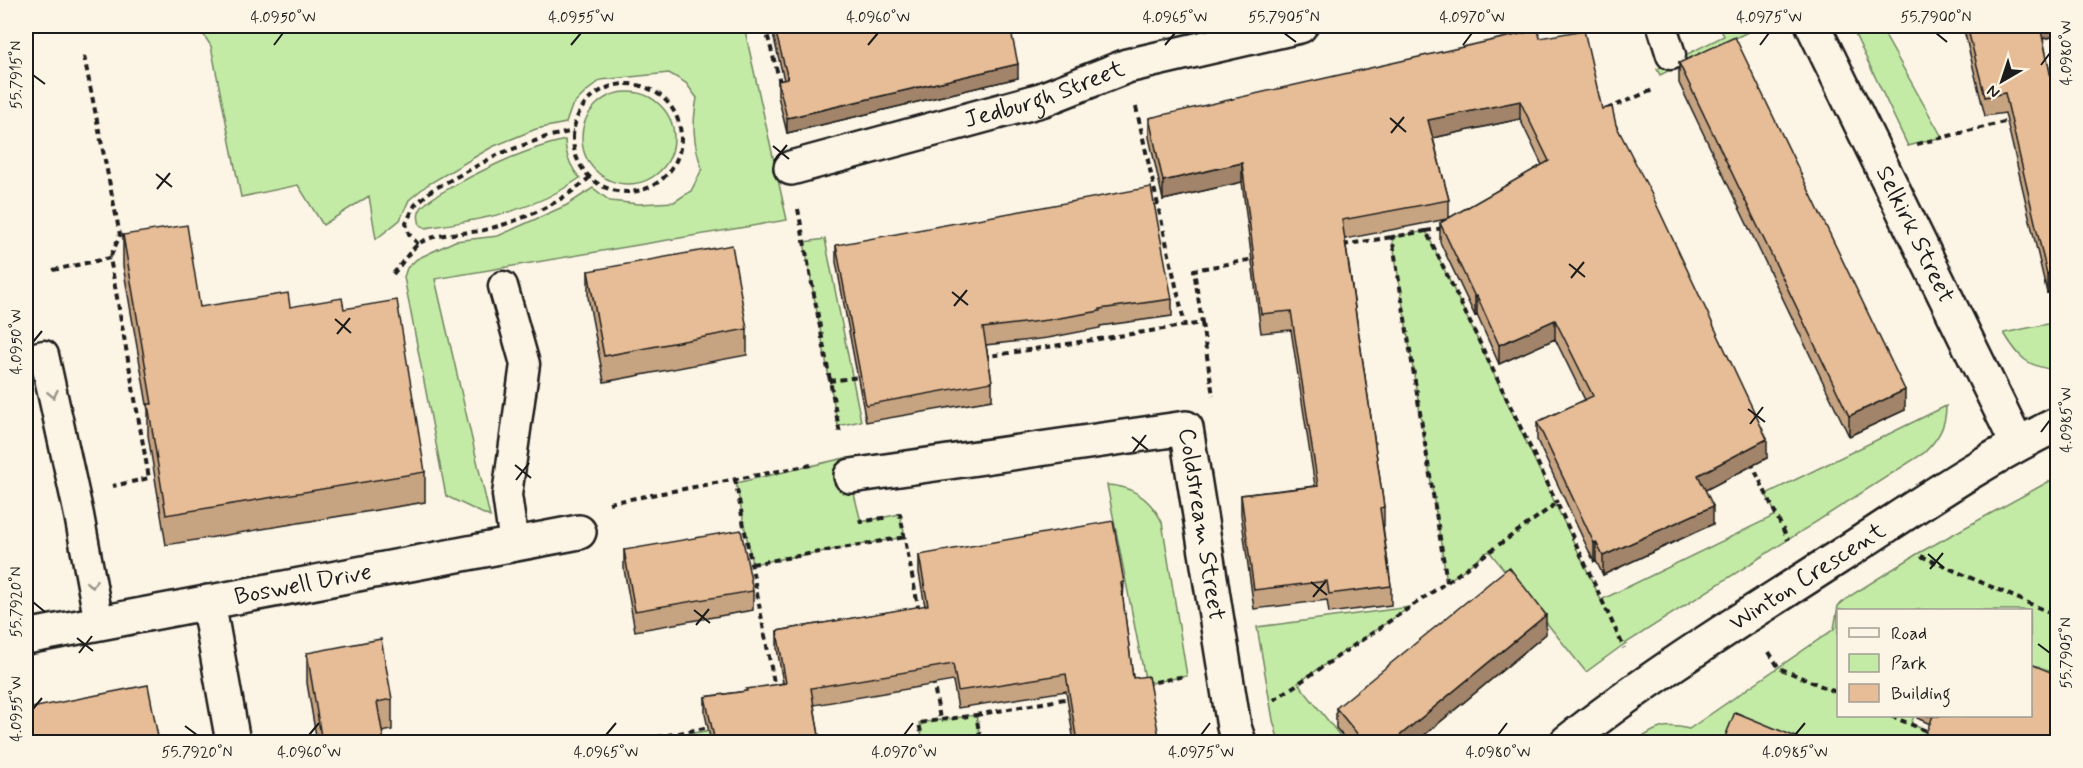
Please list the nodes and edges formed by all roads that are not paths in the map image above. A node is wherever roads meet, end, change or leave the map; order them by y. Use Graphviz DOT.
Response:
graph roads {
  1 [pos="1300,26"];
  2 [pos="1662,26"];
  3 [pos="1813,26"];
  4 [pos="1671,55"];
  5 [pos="791,168"];
  6 [pos="503,286"];
  7 [pos="32,352"];
  8 [pos="2058,424"];
  9 [pos="2017,443"];
  10 [pos="848,467"];
  11 [pos="579,532"];
  12 [pos="514,544"];
  13 [pos="208,602"];
  14 [pos="99,623"];
  15 [pos="26,638"];
  16 [pos="1236,735"];
  17 [pos="232,742"];
  18 [pos="1568,742"];
  1 -- 5 [label="street, Jedburgh Street"];
  2 -- 4 [label="lane"];
  3 -- 9 [label="street, Selkirk Street"];
  6 -- 12 [label="lane"];
  7 -- 14 [label="lane, one-way"];
  8 -- 9 [label="street, Winton Crescent"];
  9 -- 18 [label="street, Winton Crescent"];
  10 -- 16 [label="street, Coldstream Street"];
  11 -- 12 [label="street, Boswell Drive"];
  12 -- 13 [label="street, Boswell Drive"];
  13 -- 14 [label="street, Boswell Drive"];
  13 -- 17 [label="street"];
  14 -- 15 [label="street, Boswell Drive"];
}
